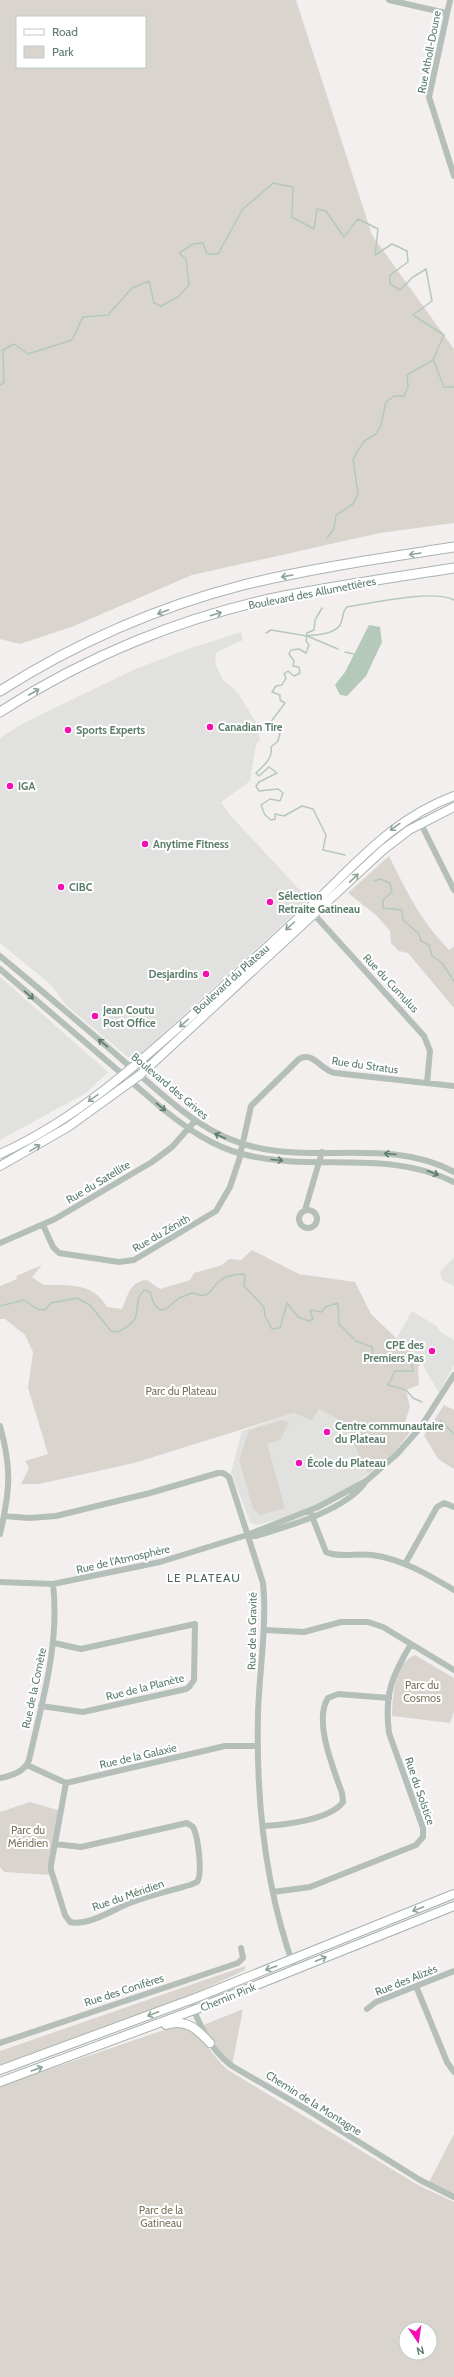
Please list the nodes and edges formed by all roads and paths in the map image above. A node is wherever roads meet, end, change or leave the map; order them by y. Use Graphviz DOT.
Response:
graph roads {
  1 [pos="389,0"];
  2 [pos="450,0"];
  3 [pos="446,13"];
  4 [pos="454,176"];
  5 [pos="454,548"];
  6 [pos="454,568"];
  7 [pos="0,691"];
  8 [pos="0,712"];
  9 [pos="454,796"];
  10 [pos="454,807"];
  11 [pos="416,814"];
  12 [pos="422,823"];
  13 [pos="454,890"];
  14 [pos="311,911"];
  15 [pos="0,956"];
  16 [pos="0,969"];
  17 [pos="133,1068"];
  18 [pos="124,1075"];
  19 [pos="140,1075"];
  20 [pos="132,1082"];
  21 [pos="427,1083"];
  22 [pos="454,1086"];
  23 [pos="195,1121"];
  24 [pos="188,1129"];
  25 [pos="243,1144"];
  26 [pos="322,1152"];
  27 [pos="0,1154"];
  28 [pos="240,1154"];
  29 [pos="421,1159"];
  30 [pos="318,1163"];
  31 [pos="0,1166"];
  32 [pos="419,1168"];
  33 [pos="454,1172"];
  34 [pos="454,1182"];
  35 [pos="305,1210"];
  36 [pos="43,1225"];
  37 [pos="0,1243"];
  38 [pos="454,1375"];
  39 [pos="0,1426"];
  40 [pos="454,1507"];
  41 [pos="311,1513"];
  42 [pos="4,1516"];
  43 [pos="0,1534"];
  44 [pos="247,1535"];
  45 [pos="405,1564"];
  46 [pos="0,1582"];
  47 [pos="53,1584"];
  48 [pos="454,1590"];
  49 [pos="264,1630"];
  50 [pos="54,1643"];
  51 [pos="411,1644"];
  52 [pos="454,1670"];
  53 [pos="389,1698"];
  54 [pos="41,1706"];
  55 [pos="258,1746"];
  56 [pos="27,1765"];
  57 [pos="0,1778"];
  58 [pos="66,1783"];
  59 [pos="263,1826"];
  60 [pos="55,1844"];
  61 [pos="273,1892"];
  62 [pos="454,1894"];
  63 [pos="454,1906"];
  64 [pos="241,1948"];
  65 [pos="291,1960"];
  66 [pos="295,1970"];
  67 [pos="454,1971"];
  68 [pos="416,1986"];
  69 [pos="190,2000"];
  70 [pos="367,2009"];
  71 [pos="194,2010"];
  72 [pos="0,2043"];
  73 [pos="210,2043"];
  74 [pos="74,2056"];
  75 [pos="0,2070"];
  76 [pos="454,2072"];
  77 [pos="0,2082"];
  78 [pos="454,2197"];
  1 -- 3 [label="street"];
  2 -- 3 [label="street, Rue Atholl-Doune"];
  3 -- 4 [label="street, Rue Atholl-Doune"];
  5 -- 7 [label="highway, Boulevard des Allumettières, one-way"];
  8 -- 6 [label="highway, Boulevard des Allumettières, one-way"];
  9 -- 11 [label="main road, Boulevard du Plateau"];
  10 -- 12 [label="main road, Boulevard du Plateau"];
  11 -- 12 [label="street"];
  11 -- 14 [label="main road, Boulevard du Plateau, one-way"];
  12 -- 13 [label="street"];
  14 -- 12 [label="main road, Boulevard du Plateau, one-way"];
  14 -- 17 [label="main road, Boulevard du Plateau, one-way"];
  14 -- 19 [label="main road, Boulevard du Plateau"];
  14 -- 21 [label="street, Rue du Cumulus"];
  17 -- 15 [label="street, Boulevard des Grives, one-way"];
  16 -- 18 [label="street, Boulevard des Grives, one-way"];
  17 -- 18 [label="main road, Boulevard du Plateau"];
  17 -- 19 [label="street, Boulevard des Grives"];
  18 -- 20 [label="street, Boulevard des Grives"];
  18 -- 27 [label="main road, Boulevard du Plateau, one-way"];
  19 -- 20 [label="main road, Boulevard du Plateau"];
  19 -- 23 [label="street, Boulevard des Grives"];
  20 -- 24 [label="street, Boulevard des Grives, one-way"];
  31 -- 20 [label="main road, Boulevard du Plateau, one-way"];
  21 -- 22 [label="street, Rue du Stratus"];
  21 -- 25 [label="street, Rue du Stratus"];
  23 -- 24 [label="street, Rue du Satellite"];
  25 -- 23 [label="street, Boulevard des Grives, one-way"];
  24 -- 28 [label="street, Boulevard des Grives"];
  24 -- 36 [label="street, Rue du Satellite"];
  25 -- 26 [label="street, Boulevard des Grives"];
  25 -- 28 [label="street, Rue du Stratus"];
  29 -- 26 [label="street, Boulevard des Grives, one-way"];
  26 -- 30 [label="street"];
  28 -- 30 [label="street, Boulevard des Grives, one-way"];
  28 -- 36 [label="street, Rue du Zénith"];
  29 -- 32 [label="street"];
  29 -- 33 [label="street, Boulevard des Grives"];
  30 -- 32 [label="street, Boulevard des Grives"];
  30 -- 35 [label="street"];
  32 -- 34 [label="street, Boulevard des Grives, one-way"];
  36 -- 37 [label="street, Rue du Satellite"];
  38 -- 41 [label="street, Rue de l'Atmosphère"];
  39 -- 42 [label="street"];
  40 -- 45 [label="street"];
  41 -- 44 [label="street, Rue de l'Atmosphère"];
  41 -- 45 [label="street"];
  42 -- 43 [label="street"];
  42 -- 44 [label="street, Rue de la Gravité"];
  44 -- 47 [label="street, Rue de l'Atmosphère"];
  44 -- 49 [label="street, Rue de la Gravité"];
  45 -- 48 [label="street"];
  46 -- 47 [label="street, Rue de l'Atmosphère"];
  47 -- 50 [label="street, Rue de la Comète"];
  49 -- 51 [label="street"];
  49 -- 55 [label="street, Rue de la Gravité"];
  50 -- 54 [label="street, Rue de la Comète"];
  50 -- 54 [label="street, Rue de la Planète"];
  51 -- 52 [label="street"];
  51 -- 53 [label="street, Rue du Solstice"];
  53 -- 59 [label="street"];
  53 -- 61 [label="street, Rue du Solstice"];
  54 -- 56 [label="street, Rue de la Comète"];
  55 -- 58 [label="street, Rue de la Galaxie"];
  55 -- 59 [label="street, Rue de la Gravité"];
  56 -- 57 [label="street"];
  56 -- 58 [label="street"];
  58 -- 60 [label="street, Rue du Méridien"];
  59 -- 61 [label="street, Rue de la Gravité"];
  60 -- 60 [label="street, Rue du Méridien"];
  61 -- 65 [label="street, Rue de la Gravité"];
  62 -- 65 [label="main road, Chemin Pink, one-way"];
  66 -- 63 [label="main road, Chemin Pink, one-way"];
  64 -- 72 [label="street, Rue des Conifères"];
  65 -- 66 [label="street, Rue de la Gravité"];
  65 -- 69 [label="main road, Chemin Pink, one-way"];
  66 -- 71 [label="main road, Chemin Pink"];
  67 -- 68 [label="street, Rue des Alizés"];
  68 -- 70 [label="street, Rue des Alizés"];
  68 -- 76 [label="street"];
  69 -- 71 [label="street, Chemin de la Montagne"];
  69 -- 75 [label="main road, Chemin Pink, one-way"];
  71 -- 73 [label="street, Chemin de la Montagne"];
  71 -- 74 [label="main road, Chemin Pink"];
  73 -- 74 [label="main road"];
  73 -- 78 [label="street, Chemin de la Montagne"];
  77 -- 74 [label="main road, Chemin Pink, one-way"];
}
